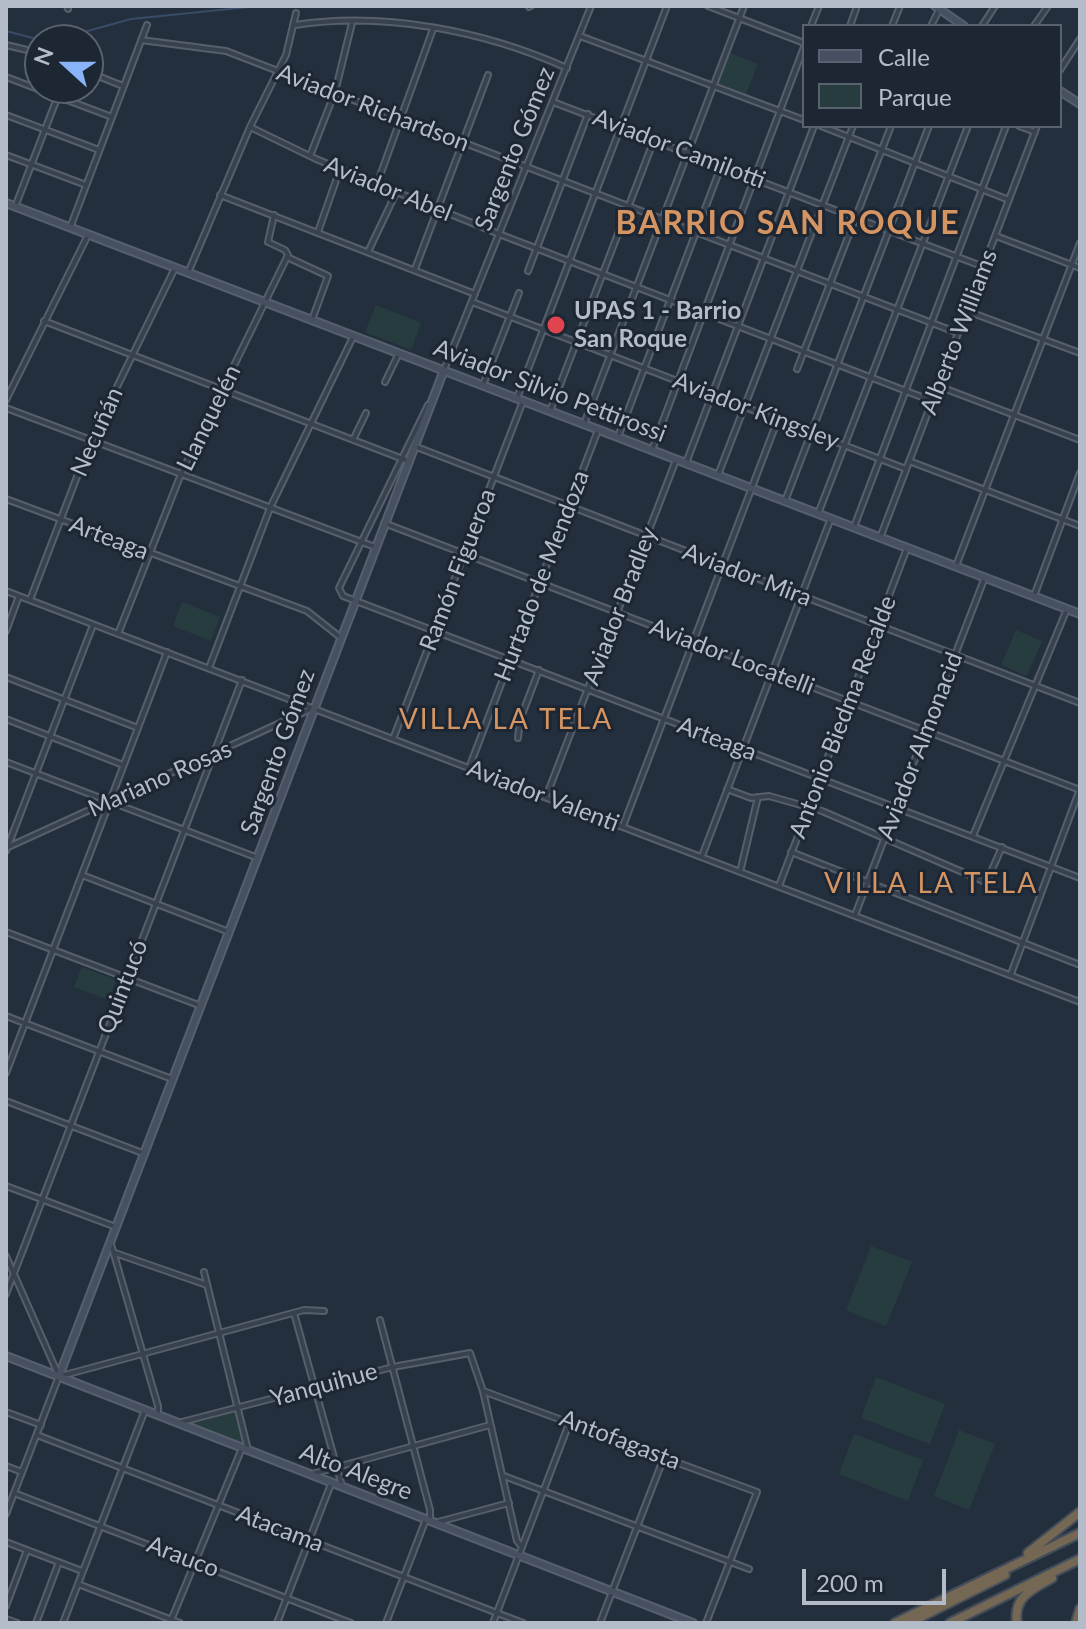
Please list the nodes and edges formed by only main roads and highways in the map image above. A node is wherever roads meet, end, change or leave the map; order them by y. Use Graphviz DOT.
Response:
graph roads {
  1 [pos="938,7"];
  2 [pos="961,24"];
  3 [pos="1062,92"];
  4 [pos="1080,104"];
  5 [pos="6,203"];
  6 [pos="444,370"];
  7 [pos="1080,614"];
  8 [pos="6,1356"];
  9 [pos="59,1376"];
  10 [pos="1080,1512"];
  11 [pos="1080,1535"];
  12 [pos="1080,1561"];
  13 [pos="971,1584"];
  14 [pos="1080,1609"];
  15 [pos="693,1623"];
  16 [pos="895,1623"];
  17 [pos="909,1623"];
  18 [pos="950,1623"];
  19 [pos="1017,1623"];
  20 [pos="1076,1623"];
  1 -- 2 [label="main road"];
  3 -- 4 [label="main road"];
  5 -- 6 [label="main road, Aviador Silvio Pettirossi"];
  6 -- 7 [label="main road, Aviador Silvio Pettirossi"];
  6 -- 9 [label="main road, Sargento Gómez"];
  8 -- 9 [label="main road, Alto Alegre"];
  9 -- 15 [label="main road, Alto Alegre"];
  10 -- 13 [label="highway"];
  11 -- 13 [label="highway"];
  11 -- 17 [label="highway"];
  12 -- 18 [label="highway"];
  12 -- 19 [label="highway"];
  13 -- 16 [label="highway"];
  14 -- 20 [label="highway"];
}
